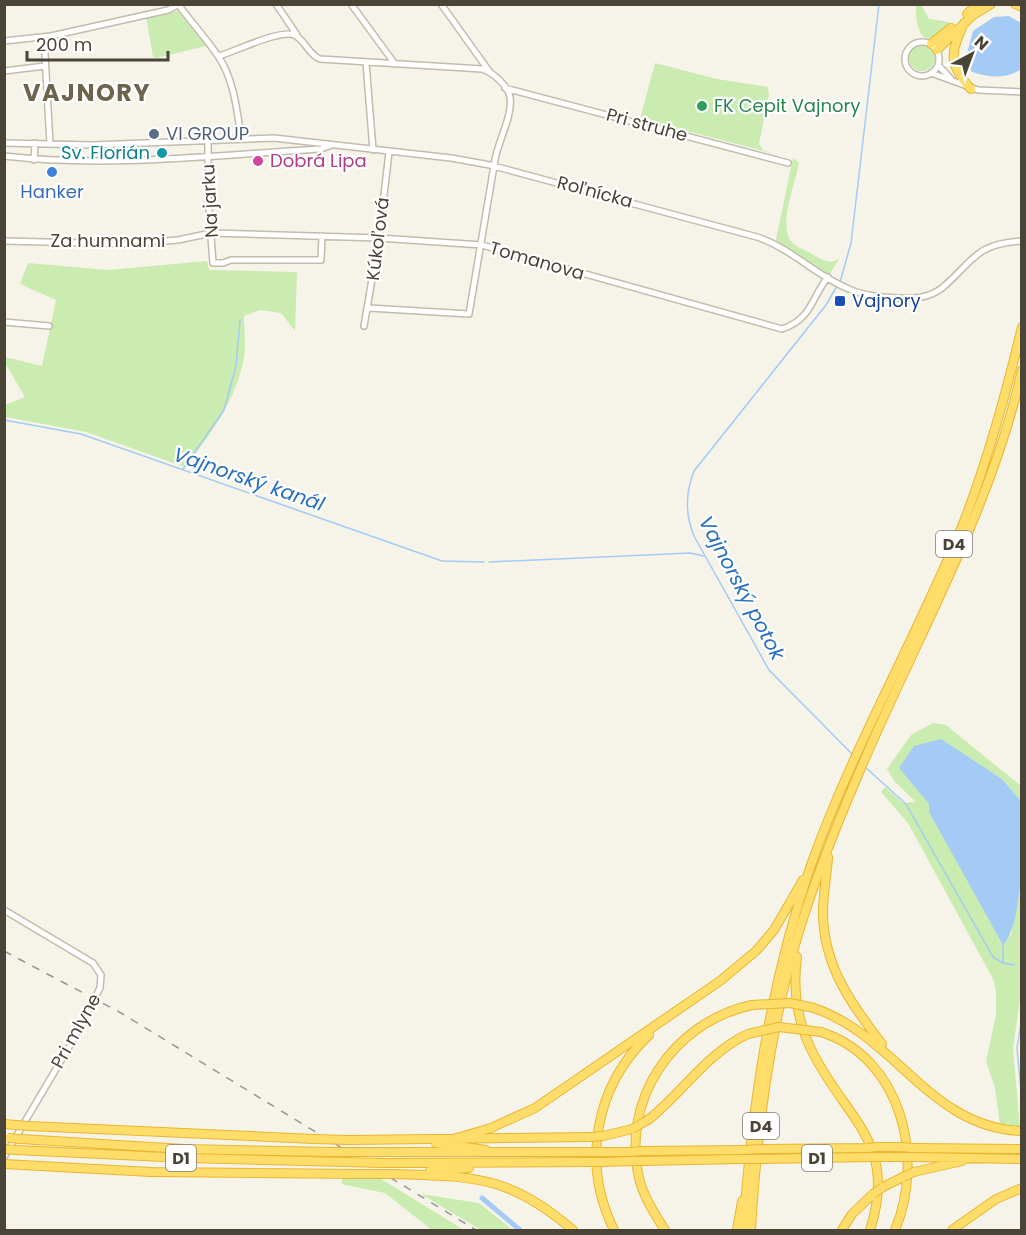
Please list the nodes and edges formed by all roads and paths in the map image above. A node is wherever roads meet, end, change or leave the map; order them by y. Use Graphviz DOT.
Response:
graph roads {
  1 [pos="276,4"];
  2 [pos="351,4"];
  3 [pos="441,4"];
  4 [pos="978,4"];
  5 [pos="991,4"];
  6 [pos="1016,4"];
  7 [pos="178,5"];
  8 [pos="1022,7"];
  9 [pos="964,23"];
  10 [pos="290,24"];
  11 [pos="285,32"];
  12 [pos="297,36"];
  13 [pos="44,37"];
  14 [pos="4,41"];
  15 [pos="934,47"];
  16 [pos="219,56"];
  17 [pos="366,63"];
  18 [pos="394,64"];
  19 [pos="938,65"];
  20 [pos="45,66"];
  21 [pos="4,70"];
  22 [pos="490,72"];
  23 [pos="931,73"];
  24 [pos="952,81"];
  25 [pos="506,88"];
  26 [pos="971,89"];
  27 [pos="1022,92"];
  28 [pos="244,137"];
  29 [pos="208,139"];
  30 [pos="302,141"];
  31 [pos="4,143"];
  32 [pos="35,143"];
  33 [pos="50,144"];
  34 [pos="332,145"];
  35 [pos="302,150"];
  36 [pos="373,150"];
  37 [pos="248,152"];
  38 [pos="389,152"];
  39 [pos="208,155"];
  40 [pos="4,156"];
  41 [pos="34,160"];
  42 [pos="788,163"];
  43 [pos="494,166"];
  44 [pos="211,233"];
  45 [pos="322,236"];
  46 [pos="379,238"];
  47 [pos="4,241"];
  48 [pos="1020,241"];
  49 [pos="482,245"];
  50 [pos="828,277"];
  51 [pos="369,308"];
  52 [pos="4,322"];
  53 [pos="49,326"];
  54 [pos="364,326"];
  55 [pos="1022,327"];
  56 [pos="1022,370"];
  57 [pos="828,849"];
  58 [pos="812,863"];
  59 [pos="4,910"];
  60 [pos="800,927"];
  61 [pos="668,1017"];
  62 [pos="890,1055"];
  63 [pos="4,1124"];
  64 [pos="1022,1131"];
  65 [pos="6,1138"];
  66 [pos="409,1139"];
  67 [pos="453,1139"];
  68 [pos="4,1149"];
  69 [pos="1022,1149"];
  70 [pos="515,1154"];
  71 [pos="996,1158"];
  72 [pos="1022,1159"];
  73 [pos="5,1162"];
  74 [pos="527,1163"];
  75 [pos="396,1174"];
  76 [pos="747,1182"];
  77 [pos="1022,1188"];
  78 [pos="573,1230"];
  79 [pos="614,1230"];
  80 [pos="665,1230"];
  81 [pos="737,1230"];
  82 [pos="744,1230"];
  83 [pos="751,1230"];
  84 [pos="842,1230"];
  85 [pos="870,1230"];
  86 [pos="895,1230"];
  87 [pos="952,1230"];
  1 -- 10 [label="street"];
  2 -- 18 [label="street"];
  3 -- 22 [label="street"];
  4 -- 15 [label="highway"];
  5 -- 9 [label="highway"];
  6 -- 8 [label="highway"];
  7 -- 13 [label="street"];
  7 -- 16 [label="street"];
  9 -- 15 [label="highway"];
  9 -- 26 [label="highway"];
  10 -- 11 [label="street"];
  10 -- 12 [label="street"];
  11 -- 12 [label="street"];
  11 -- 16 [label="street"];
  12 -- 17 [label="street"];
  13 -- 14 [label="street"];
  13 -- 20 [label="street"];
  15 -- 19 [label="street"];
  15 -- 23 [label="street"];
  16 -- 28 [label="street"];
  17 -- 18 [label="street"];
  17 -- 36 [label="street"];
  18 -- 22 [label="street"];
  19 -- 23 [label="street"];
  19 -- 24 [label="street"];
  20 -- 21 [label="street"];
  20 -- 33 [label="street"];
  22 -- 25 [label="street"];
  23 -- 24 [label="street"];
  24 -- 26 [label="street"];
  25 -- 42 [label="street, Pri struhe"];
  25 -- 43 [label="street"];
  26 -- 27 [label="street"];
  28 -- 29 [label="street, Roľnícka"];
  28 -- 30 [label="street, Roľnícka"];
  28 -- 37 [label="street"];
  29 -- 33 [label="street, Roľnícka"];
  29 -- 39 [label="street, Na jarku"];
  30 -- 34 [label="street, Roľnícka"];
  30 -- 35 [label="street"];
  31 -- 32 [label="street, Roľnícka"];
  32 -- 33 [label="street, Roľnícka"];
  32 -- 41 [label="street"];
  34 -- 35 [label="street, Roľnícka"];
  34 -- 36 [label="street, Roľnícka"];
  35 -- 37 [label="street, Roľnícka"];
  36 -- 38 [label="street, Roľnícka"];
  37 -- 39 [label="street, Roľnícka"];
  38 -- 43 [label="street, Roľnícka"];
  38 -- 46 [label="street, Kúkoľová"];
  39 -- 41 [label="street, Roľnícka"];
  39 -- 44 [label="street, Na jarku"];
  40 -- 41 [label="street, Roľnícka"];
  43 -- 49 [label="street"];
  43 -- 50 [label="street, Roľnícka"];
  44 -- 45 [label="street, Tomanova"];
  44 -- 45 [label="street, Na jarku"];
  44 -- 47 [label="street, Za humnami"];
  45 -- 46 [label="street, Tomanova"];
  46 -- 49 [label="street, Tomanova"];
  46 -- 51 [label="street, Kúkoľová"];
  48 -- 50 [label="street, Roľnícka"];
  49 -- 50 [label="street, Tomanova"];
  49 -- 51 [label="street"];
  51 -- 54 [label="street, Kúkoľová"];
  52 -- 53 [label="street"];
  55 -- 58 [label="highway, D4"];
  56 -- 57 [label="highway, D4"];
  57 -- 60 [label="highway, D4"];
  57 -- 62 [label="highway"];
  58 -- 61 [label="highway"];
  58 -- 76 [label="highway, D4"];
  59 -- 73 [label="street, Pri mlyne"];
  60 -- 83 [label="highway, D4"];
  60 -- 85 [label="highway"];
  61 -- 67 [label="highway"];
  61 -- 79 [label="highway"];
  62 -- 64 [label="highway"];
  62 -- 80 [label="highway, bridge"];
  63 -- 66 [label="highway, bridge"];
  65 -- 70 [label="highway, D1, bridge"];
  66 -- 67 [label="highway"];
  66 -- 70 [label="highway"];
  67 -- 86 [label="highway, bridge"];
  68 -- 74 [label="highway, D1, bridge"];
  69 -- 70 [label="highway, D1, bridge"];
  71 -- 72 [label="highway, D1"];
  71 -- 74 [label="highway, D1, bridge"];
  71 -- 84 [label="highway, bridge"];
  73 -- 75 [label="highway, bridge"];
  74 -- 75 [label="highway"];
  75 -- 78 [label="highway"];
  76 -- 81 [label="highway"];
  76 -- 82 [label="highway, D4"];
  77 -- 87 [label="highway"];
}
